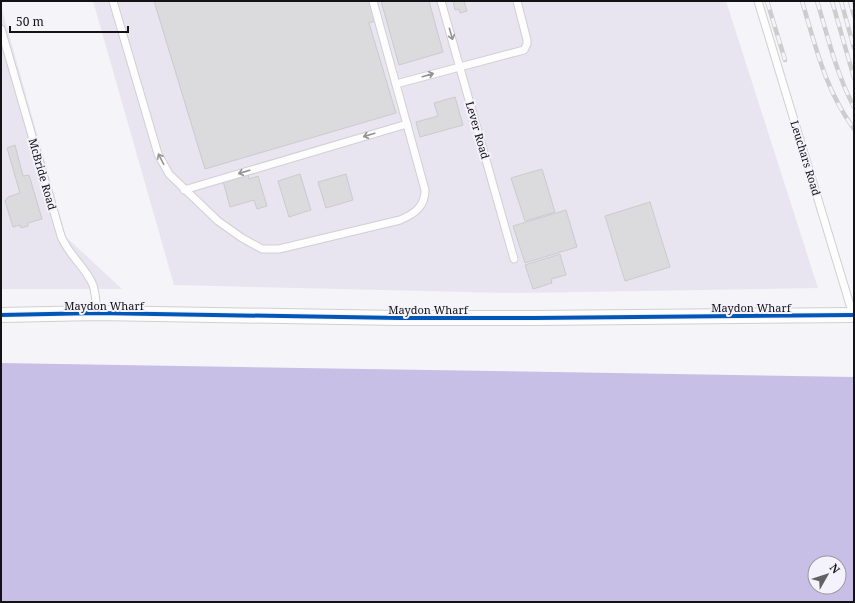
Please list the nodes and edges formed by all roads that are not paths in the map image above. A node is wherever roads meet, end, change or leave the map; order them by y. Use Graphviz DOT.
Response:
graph roads {
  1 [pos="113,1"];
  2 [pos="373,1"];
  3 [pos="442,1"];
  4 [pos="517,1"];
  5 [pos="758,1"];
  6 [pos="1,29"];
  7 [pos="460,66"];
  8 [pos="396,84"];
  9 [pos="406,124"];
  10 [pos="184,190"];
  11 [pos="514,259"];
  12 [pos="97,313"];
  13 [pos="1,315"];
  14 [pos="854,315"];
  10 -- 1 [label="lane, one-way"];
  2 -- 8 [label="lane"];
  3 -- 7 [label="lane, Lever Road, one-way"];
  4 -- 7 [label="lane"];
  5 -- 14 [label="lane, Leuchars Road"];
  6 -- 12 [label="lane, McBride Road"];
  8 -- 7 [label="lane, one-way"];
  7 -- 11 [label="lane, Lever Road"];
  8 -- 9 [label="lane"];
  9 -- 10 [label="lane, one-way"];
  9 -- 10 [label="lane"];
  12 -- 13 [label="street, Maydon Wharf"];
  12 -- 14 [label="street, Maydon Wharf"];
}
